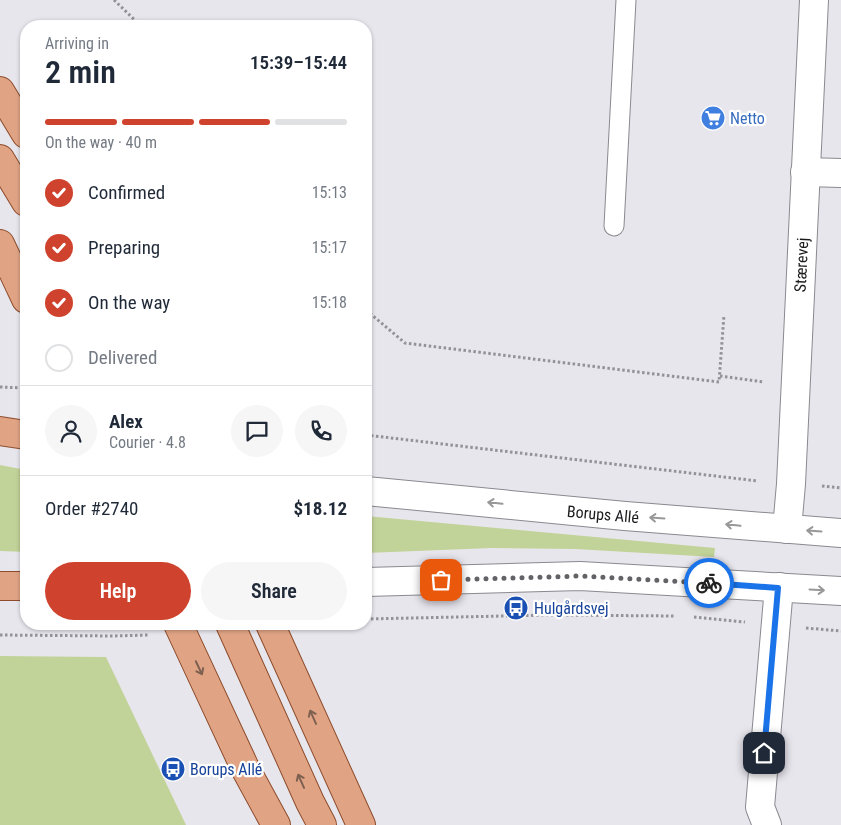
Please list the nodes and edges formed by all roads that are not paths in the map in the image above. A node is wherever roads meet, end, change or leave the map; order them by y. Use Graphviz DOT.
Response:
graph roads {
  1 [pos="626,0"];
  2 [pos="814,0"];
  3 [pos="0,91"];
  4 [pos="20,124"];
  5 [pos="0,159"];
  6 [pos="805,172"];
  7 [pos="841,173"];
  8 [pos="20,192"];
  9 [pos="614,226"];
  10 [pos="0,244"];
  11 [pos="20,286"];
  12 [pos="0,431"];
  13 [pos="20,435"];
  14 [pos="372,492"];
  15 [pos="787,530"];
  16 [pos="841,533"];
  17 [pos="372,582"];
  18 [pos="0,586"];
  19 [pos="20,586"];
  20 [pos="778,588"];
  21 [pos="841,591"];
  22 [pos="181,630"];
  23 [pos="233,630"];
  24 [pos="273,630"];
  25 [pos="276,825"];
  26 [pos="322,825"];
  27 [pos="361,825"];
  28 [pos="767,825"];
  1 -- 9 [label="lane"];
  2 -- 6 [label="street, Stærevej"];
  3 -- 4 [label="main road"];
  5 -- 8 [label="main road"];
  6 -- 7 [label="street"];
  6 -- 15 [label="street, Stærevej"];
  10 -- 11 [label="main road"];
  12 -- 13 [label="main road"];
  15 -- 14 [label="street, Borups Allé, one-way"];
  16 -- 15 [label="street, Borups Allé, one-way"];
  17 -- 20 [label="street"];
  18 -- 19 [label="main road"];
  20 -- 21 [label="street, one-way"];
  20 -- 28 [label="street"];
  22 -- 25 [label="main road, one-way"];
  26 -- 23 [label="main road, one-way"];
  27 -- 24 [label="main road, one-way"];
}
